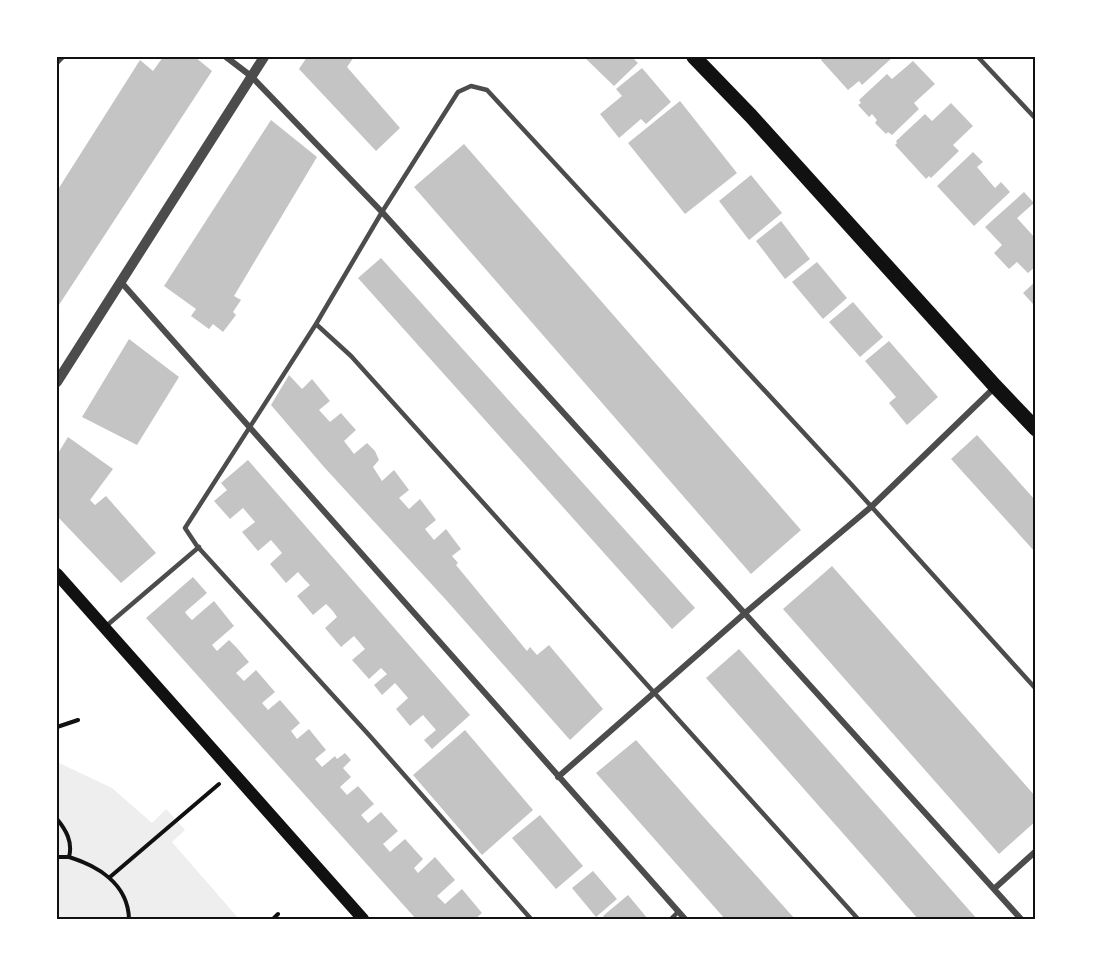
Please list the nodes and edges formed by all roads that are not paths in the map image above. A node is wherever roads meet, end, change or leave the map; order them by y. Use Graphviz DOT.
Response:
graph roads {
  1 [pos="63,57"];
  2 [pos="226,57"];
  3 [pos="264,57"];
  4 [pos="694,57"];
  5 [pos="978,57"];
  6 [pos="57,63"];
  7 [pos="251,76"];
  8 [pos="1036,119"];
  9 [pos="382,212"];
  10 [pos="121,282"];
  11 [pos="315,324"];
  12 [pos="57,382"];
  13 [pos="995,386"];
  14 [pos="250,428"];
  15 [pos="1036,429"];
  16 [pos="871,507"];
  17 [pos="199,547"];
  18 [pos="57,574"];
  19 [pos="745,613"];
  20 [pos="105,627"];
  21 [pos="1036,689"];
  22 [pos="655,693"];
  23 [pos="558,777"];
  24 [pos="1036,851"];
  25 [pos="995,888"];
  26 [pos="678,912"];
  27 [pos="363,919"];
  28 [pos="531,919"];
  29 [pos="671,919"];
  30 [pos="685,919"];
  31 [pos="858,919"];
  32 [pos="1021,919"];
  1 -- 6 [label="lane"];
  2 -- 7 [label="street"];
  3 -- 7 [label="street"];
  4 -- 13 [label="main road"];
  5 -- 8 [label="lane"];
  7 -- 9 [label="street"];
  7 -- 10 [label="street"];
  9 -- 11 [label="lane"];
  9 -- 16 [label="lane"];
  9 -- 19 [label="street"];
  10 -- 12 [label="street"];
  10 -- 14 [label="street"];
  11 -- 14 [label="lane"];
  11 -- 22 [label="lane"];
  13 -- 15 [label="main road"];
  13 -- 16 [label="street"];
  14 -- 17 [label="lane"];
  14 -- 23 [label="street"];
  16 -- 19 [label="street"];
  16 -- 21 [label="lane"];
  17 -- 20 [label="lane"];
  17 -- 28 [label="lane"];
  18 -- 20 [label="main road"];
  19 -- 22 [label="street"];
  19 -- 25 [label="street"];
  20 -- 27 [label="main road"];
  22 -- 23 [label="street"];
  22 -- 31 [label="lane"];
  23 -- 26 [label="street"];
  24 -- 25 [label="street"];
  25 -- 32 [label="street"];
  26 -- 29 [label="lane"];
  26 -- 30 [label="street"];
}
